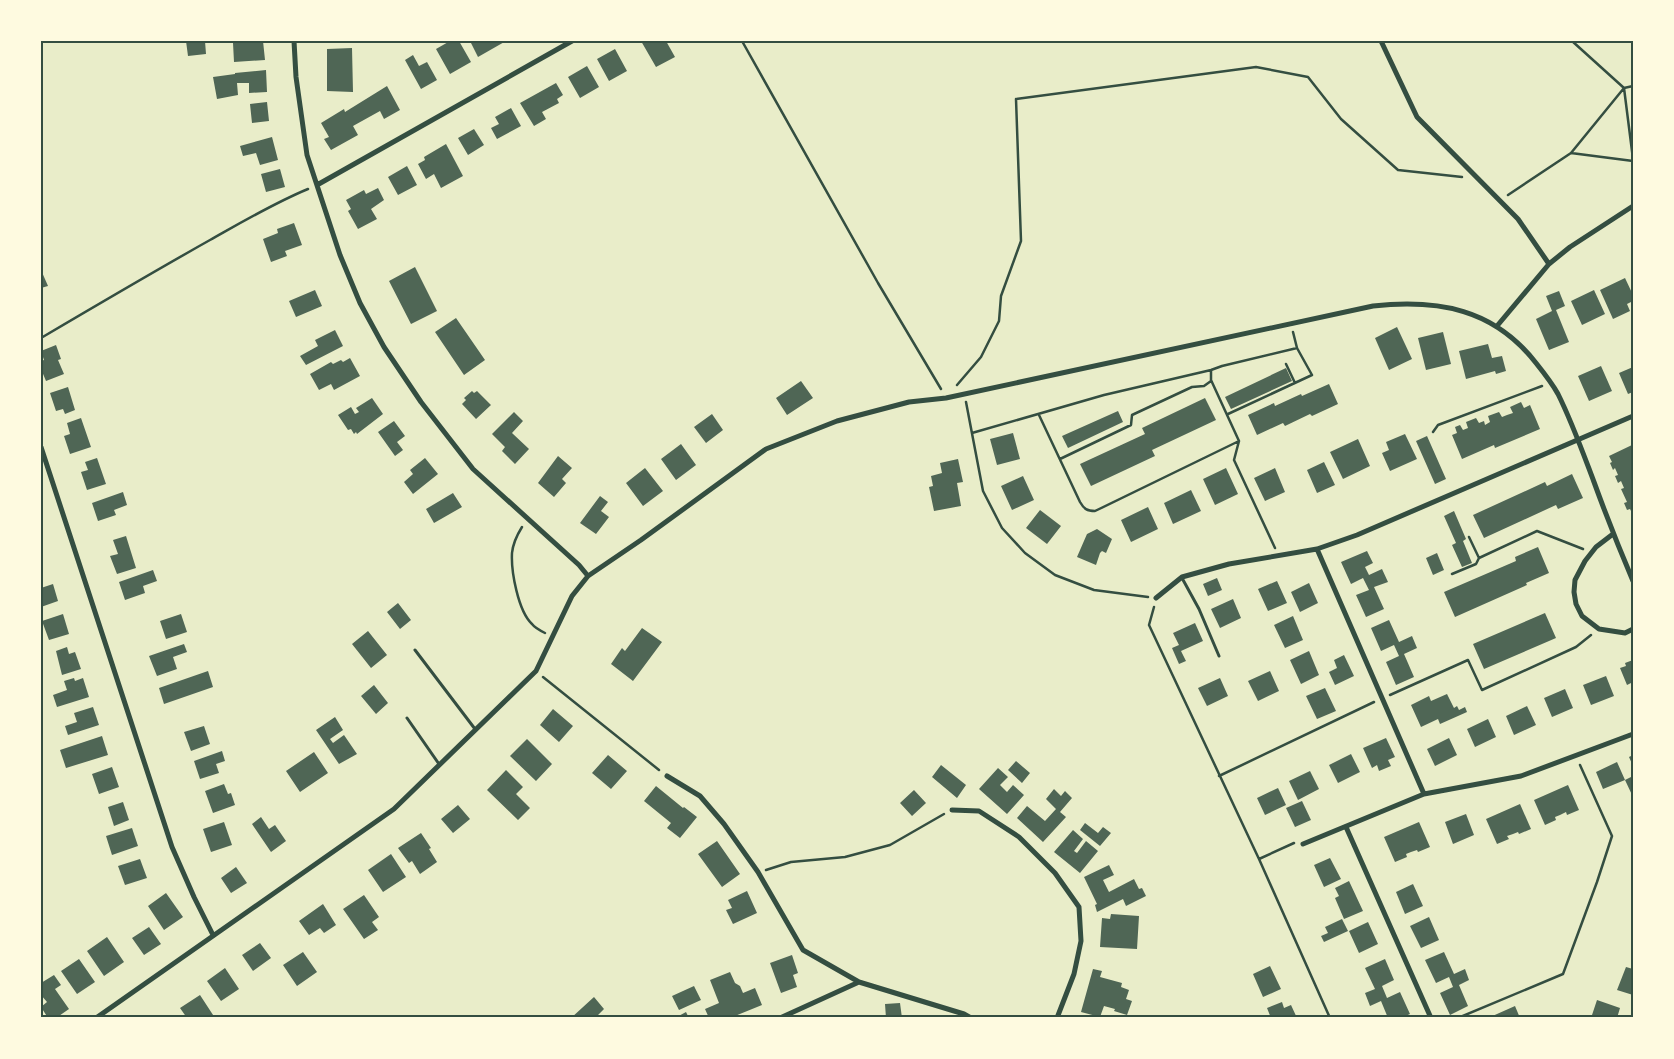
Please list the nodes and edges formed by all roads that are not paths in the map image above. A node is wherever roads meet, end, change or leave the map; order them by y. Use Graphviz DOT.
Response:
graph roads {
  1 [pos="294,41"];
  2 [pos="572,41"];
  3 [pos="1381,41"];
  4 [pos="317,185"];
  5 [pos="1633,206"];
  6 [pos="1549,264"];
  7 [pos="1497,326"];
  8 [pos="1633,416"];
  9 [pos="1578,439"];
  10 [pos="41,447"];
  11 [pos="43,458"];
  12 [pos="1613,534"];
  13 [pos="1317,549"];
  14 [pos="588,576"];
  15 [pos="1182,577"];
  16 [pos="1633,581"];
  17 [pos="1156,598"];
  18 [pos="1633,629"];
  19 [pos="415,650"];
  20 [pos="1219,656"];
  21 [pos="407,718"];
  22 [pos="476,730"];
  23 [pos="1633,734"];
  24 [pos="440,765"];
  25 [pos="666,776"];
  26 [pos="1424,794"];
  27 [pos="952,810"];
  28 [pos="1346,827"];
  29 [pos="1303,844"];
  30 [pos="213,935"];
  31 [pos="859,982"];
  32 [pos="96,1018"];
  33 [pos="780,1018"];
  34 [pos="971,1018"];
  35 [pos="1057,1018"];
  36 [pos="1431,1018"];
  1 -- 4 [label="street"];
  2 -- 4 [label="street"];
  3 -- 6 [label="street"];
  4 -- 14 [label="street"];
  5 -- 6 [label="street"];
  6 -- 7 [label="street"];
  7 -- 9 [label="street"];
  7 -- 14 [label="street"];
  8 -- 9 [label="street"];
  9 -- 12 [label="street"];
  9 -- 13 [label="street"];
  10 -- 11 [label="street"];
  11 -- 30 [label="street"];
  12 -- 16 [label="street"];
  12 -- 18 [label="street"];
  13 -- 15 [label="street"];
  13 -- 26 [label="street"];
  14 -- 22 [label="street"];
  15 -- 17 [label="street"];
  15 -- 20 [label="lane"];
  19 -- 22 [label="lane"];
  21 -- 24 [label="lane"];
  22 -- 24 [label="street"];
  23 -- 26 [label="street"];
  24 -- 30 [label="street"];
  25 -- 31 [label="street"];
  26 -- 28 [label="street"];
  27 -- 35 [label="street"];
  28 -- 29 [label="street"];
  28 -- 36 [label="street"];
  30 -- 32 [label="street"];
  31 -- 33 [label="street"];
  31 -- 34 [label="street"];
}
